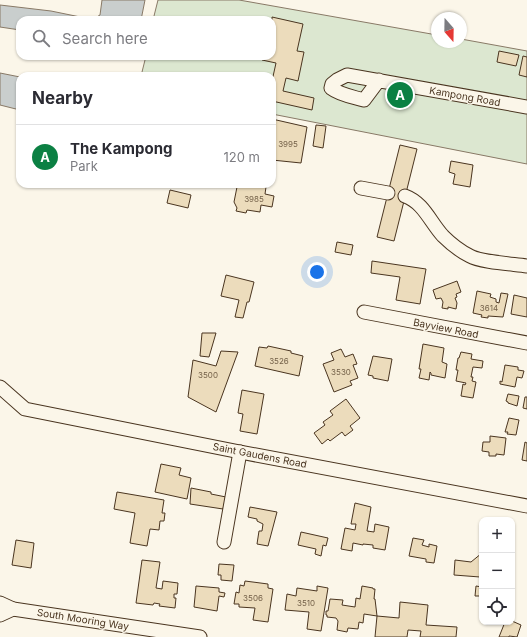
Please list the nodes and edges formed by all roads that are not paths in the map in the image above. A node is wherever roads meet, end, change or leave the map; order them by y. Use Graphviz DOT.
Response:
graph roads {
  1 [pos="379,80"];
  2 [pos="527,107"];
  3 [pos="361,188"];
  4 [pos="388,193"];
  5 [pos="405,196"];
  6 [pos="527,266"];
  7 [pos="364,312"];
  8 [pos="527,343"];
  9 [pos="0,387"];
  10 [pos="240,452"];
  11 [pos="527,506"];
  12 [pos="224,542"];
  13 [pos="0,603"];
  14 [pos="13,609"];
  15 [pos="0,615"];
  16 [pos="200,637"];
  1 -- 2 [label="street, Kampong Road"];
  3 -- 4 [label="street"];
  5 -- 6 [label="street"];
  7 -- 8 [label="street, Bayview Road"];
  9 -- 10 [label="street, Saint Gaudens Road"];
  10 -- 11 [label="street, Saint Gaudens Road"];
  10 -- 12 [label="street"];
  13 -- 14 [label="street, South Mooring Way"];
  14 -- 15 [label="street"];
  14 -- 16 [label="street, South Mooring Way"];
}
